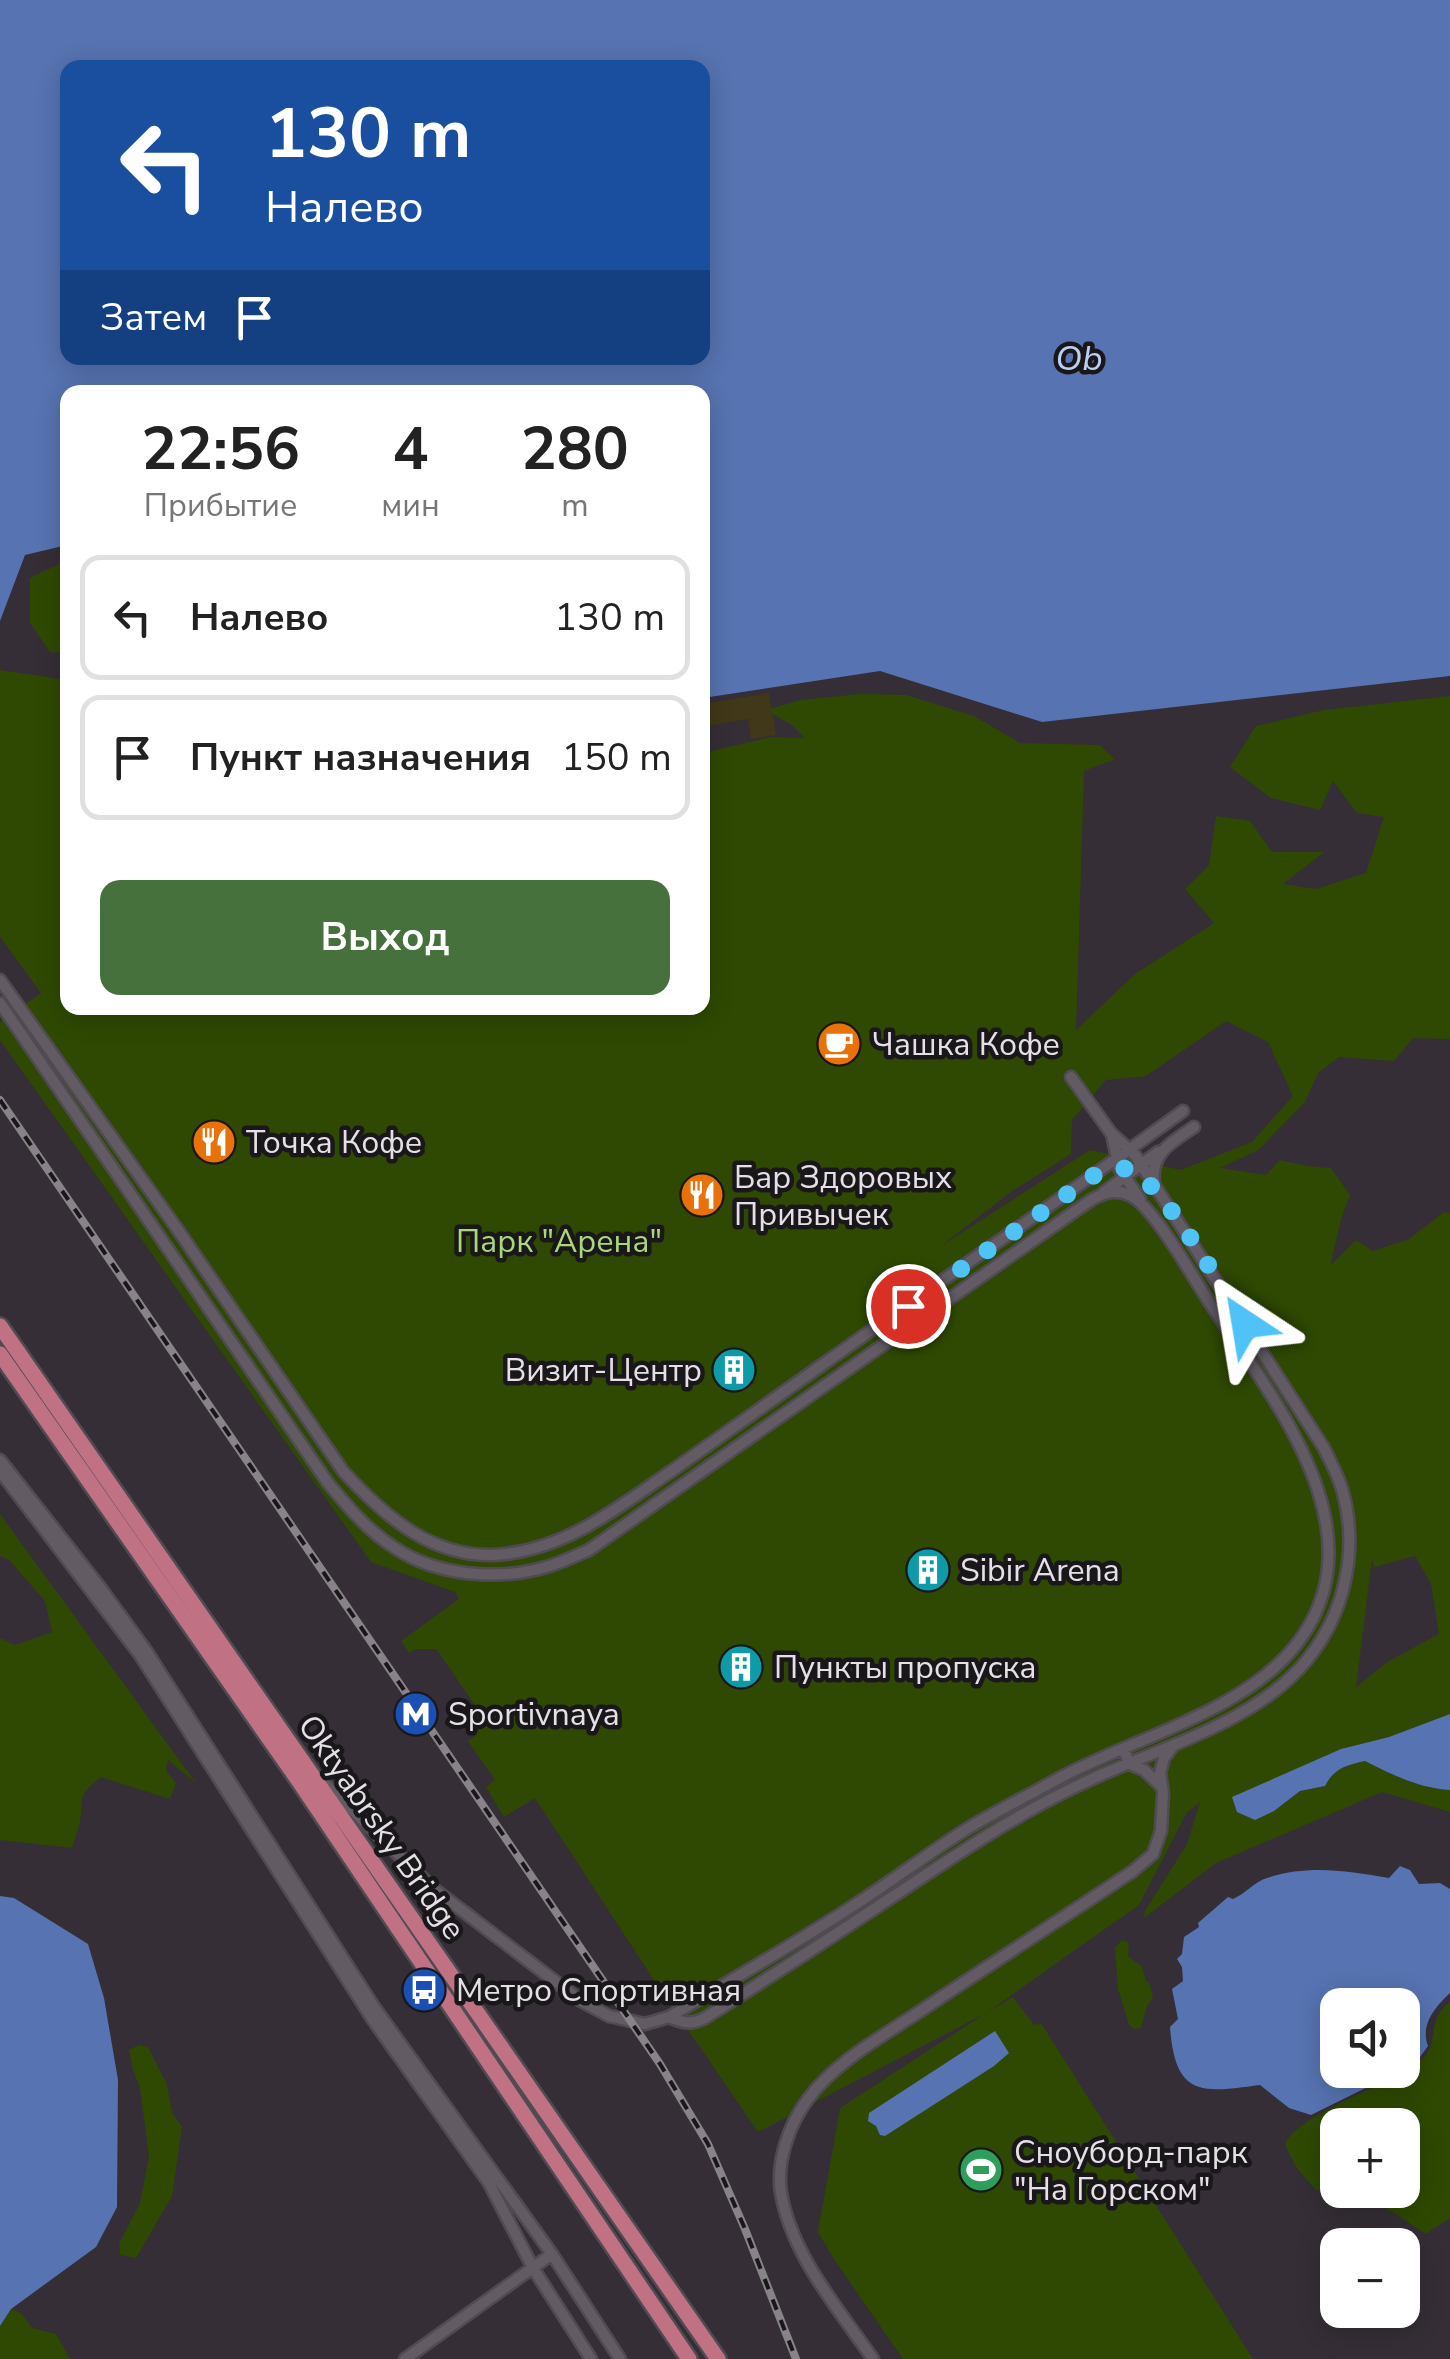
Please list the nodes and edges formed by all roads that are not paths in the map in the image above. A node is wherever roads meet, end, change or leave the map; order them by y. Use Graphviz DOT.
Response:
graph roads {
  1 [pos="0,980"];
  2 [pos="0,1002"];
  3 [pos="1071,1077"];
  4 [pos="1183,1111"];
  5 [pos="1194,1127"];
  6 [pos="1154,1132"];
  7 [pos="1112,1133"];
  8 [pos="1164,1148"];
  9 [pos="1128,1164"];
  10 [pos="1096,1174"];
  11 [pos="1155,1188"];
  12 [pos="1102,1194"];
  13 [pos="1147,1210"];
  14 [pos="1208,1268"];
  15 [pos="1194,1278"];
  16 [pos="0,1326"];
  17 [pos="876,1328"];
  18 [pos="886,1341"];
  19 [pos="0,1354"];
  20 [pos="1300,1408"];
  21 [pos="1284,1416"];
  22 [pos="717,1440"];
  23 [pos="727,1454"];
  24 [pos="0,1460"];
  25 [pos="0,1470"];
  26 [pos="1220,1706"];
  27 [pos="1229,1720"];
  28 [pos="1175,1743"];
  29 [pos="1123,1748"];
  30 [pos="1130,1764"];
  31 [pos="310,1770"];
  32 [pos="1162,1788"];
  33 [pos="854,1906"];
  34 [pos="862,1918"];
  35 [pos="669,2017"];
  36 [pos="552,2254"];
  37 [pos="533,2268"];
  38 [pos="404,2359"];
  39 [pos="592,2359"];
  40 [pos="620,2359"];
  41 [pos="690,2359"];
  42 [pos="718,2359"];
  43 [pos="874,2359"];
  1 -- 22 [label="street"];
  2 -- 23 [label="street"];
  3 -- 7 [label="street"];
  4 -- 6 [label="street"];
  5 -- 8 [label="street"];
  6 -- 7 [label="street"];
  6 -- 9 [label="street"];
  7 -- 9 [label="street"];
  7 -- 10 [label="street"];
  8 -- 9 [label="street"];
  8 -- 11 [label="street"];
  9 -- 10 [label="street"];
  9 -- 11 [label="street"];
  9 -- 12 [label="street"];
  9 -- 13 [label="street"];
  10 -- 17 [label="street"];
  11 -- 14 [label="street"];
  12 -- 13 [label="street"];
  12 -- 18 [label="street"];
  13 -- 15 [label="street"];
  14 -- 15 [label="street"];
  14 -- 20 [label="street"];
  15 -- 21 [label="street"];
  16 -- 31 [label="main road, Oktyabrsky Bridge"];
  17 -- 18 [label="street"];
  17 -- 22 [label="street"];
  18 -- 23 [label="street"];
  19 -- 41 [label="main road, Oktyabrsky Bridge"];
  20 -- 21 [label="street"];
  20 -- 27 [label="street"];
  21 -- 26 [label="street"];
  22 -- 23 [label="street"];
  24 -- 36 [label="street"];
  25 -- 37 [label="street"];
  26 -- 27 [label="street"];
  26 -- 29 [label="street"];
  27 -- 28 [label="street"];
  28 -- 30 [label="street"];
  28 -- 32 [label="street"];
  29 -- 30 [label="street"];
  29 -- 33 [label="street"];
  30 -- 32 [label="street"];
  30 -- 34 [label="street"];
  31 -- 35 [label="street"];
  31 -- 42 [label="main road, Oktyabrsky Bridge"];
  32 -- 43 [label="street"];
  33 -- 34 [label="street"];
  33 -- 35 [label="street"];
  34 -- 35 [label="street"];
  36 -- 37 [label="street"];
  36 -- 40 [label="street"];
  37 -- 38 [label="street"];
  37 -- 39 [label="street"];
}
